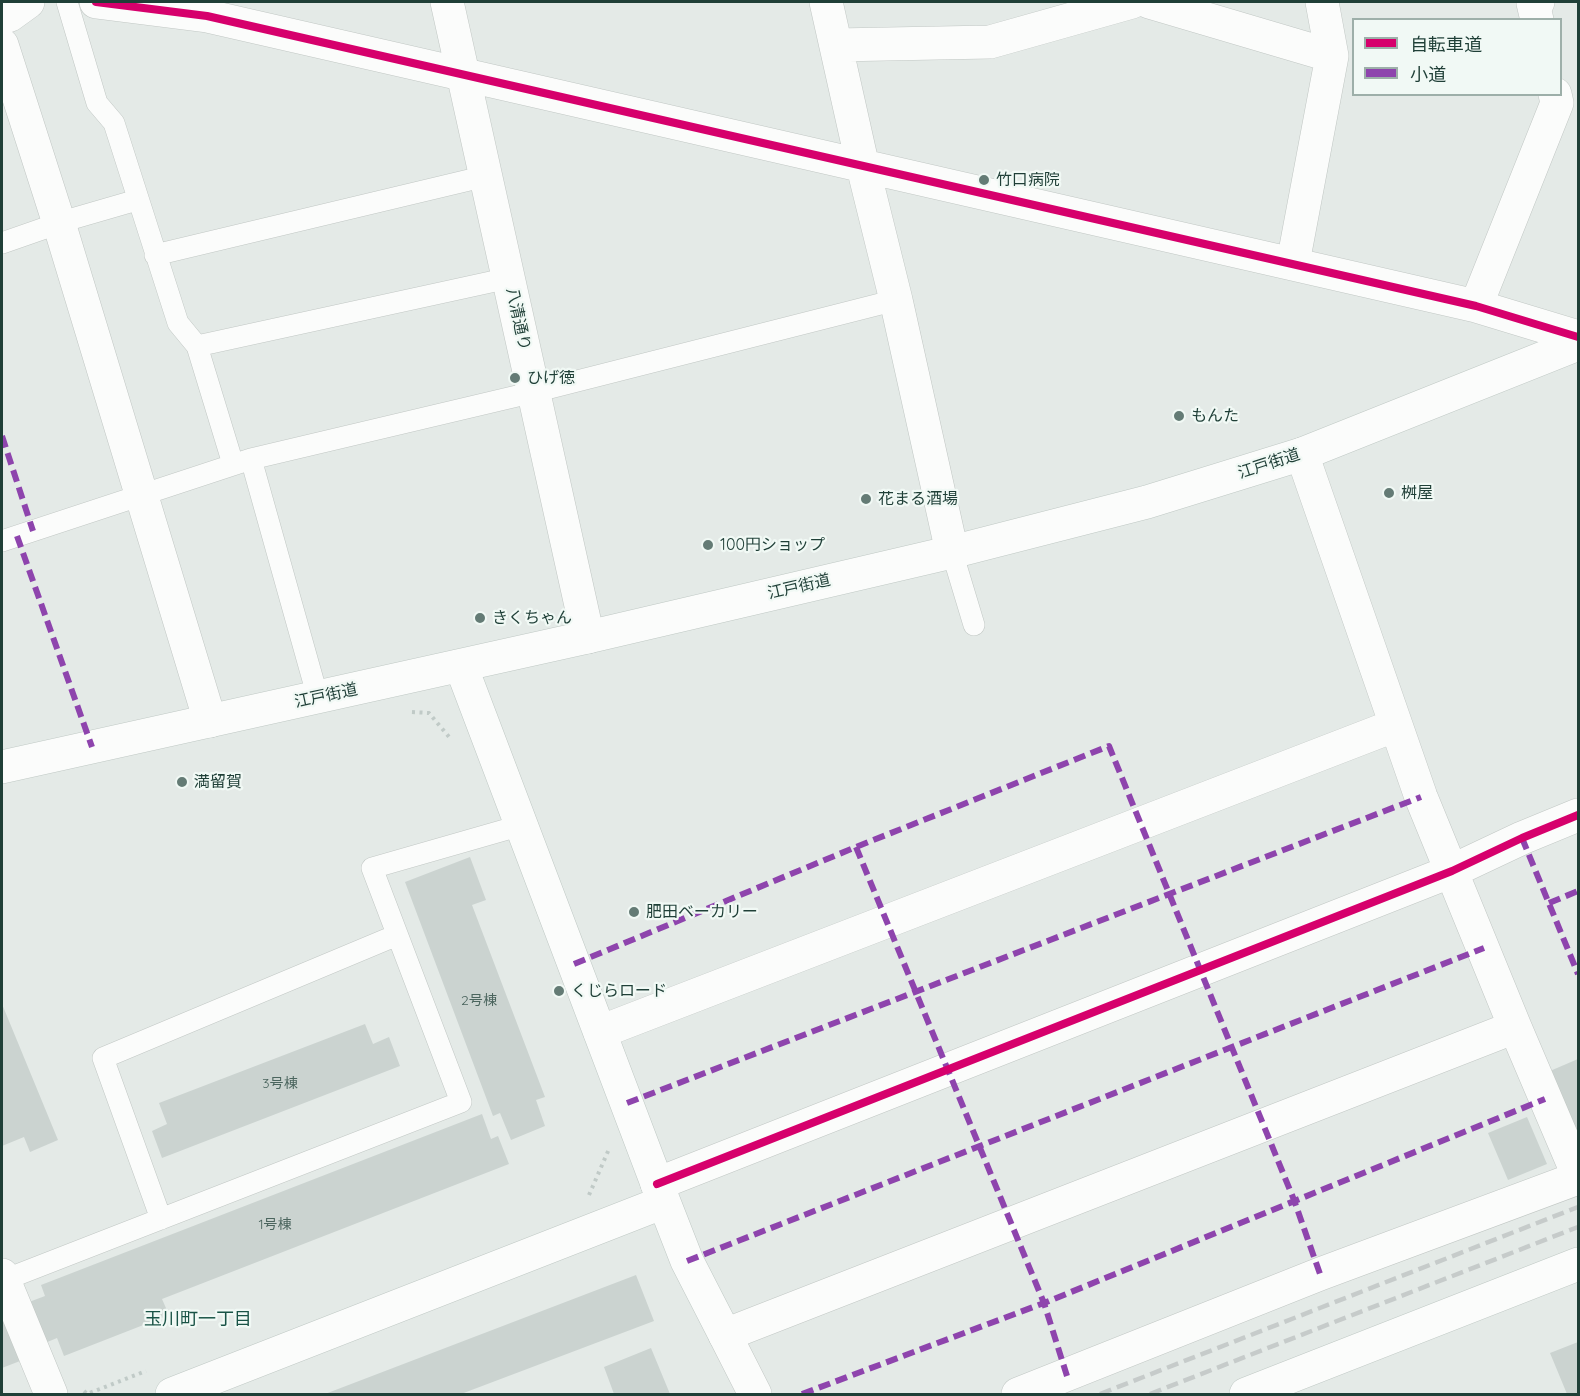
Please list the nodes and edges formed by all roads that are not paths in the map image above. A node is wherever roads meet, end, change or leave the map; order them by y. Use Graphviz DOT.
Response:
graph roads {
  1 [pos="28,2"];
  2 [pos="67,2"];
  3 [pos="96,2"];
  4 [pos="447,2"];
  5 [pos="826,2"];
  6 [pos="1132,2"];
  7 [pos="1149,2"];
  8 [pos="1322,2"];
  9 [pos="1538,2"];
  10 [pos="2,18"];
  11 [pos="1537,18"];
  12 [pos="2,45"];
  13 [pos="836,45"];
  14 [pos="1332,56"];
  15 [pos="464,74"];
  16 [pos="1555,96"];
  17 [pos="863,167"];
  18 [pos="486,176"];
  19 [pos="137,200"];
  20 [pos="60,223"];
  21 [pos="2,243"];
  22 [pos="155,255"];
  23 [pos="1293,263"];
  24 [pos="509,278"];
  25 [pos="896,300"];
  26 [pos="1476,306"];
  27 [pos="1578,337"];
  28 [pos="1578,344"];
  29 [pos="197,346"];
  30 [pos="534,392"];
  31 [pos="1302,454"];
  32 [pos="242,461"];
  33 [pos="143,493"];
  34 [pos="2,541"];
  35 [pos="952,552"];
  36 [pos="974,625"];
  37 [pos="588,637"];
  38 [pos="462,666"];
  39 [pos="318,698"];
  40 [pos="210,721"];
  41 [pos="1396,725"];
  42 [pos="2,767"];
  43 [pos="1578,815"];
  44 [pos="522,825"];
  45 [pos="1452,871"];
  46 [pos="397,935"];
  47 [pos="1515,1028"];
  48 [pos="600,1032"];
  49 [pos="1578,1177"];
  50 [pos="661,1193"];
  51 [pos="161,1219"];
  52 [pos="1578,1264"];
  53 [pos="3,1277"];
  54 [pos="725,1335"];
  55 [pos="65,1391"];
  56 [pos="1255,1393"];
  57 [pos="172,1395"];
  58 [pos="755,1395"];
  59 [pos="1018,1395"];
  1 -- 10 [label="street"];
  2 -- 19 [label="lane"];
  3 -- 15 [label="street"];
  4 -- 15 [label="street, 八清通り"];
  5 -- 13 [label="street"];
  6 -- 13 [label="street"];
  7 -- 14 [label="street"];
  8 -- 14 [label="street"];
  9 -- 11 [label="street"];
  12 -- 20 [label="street"];
  13 -- 17 [label="street"];
  14 -- 23 [label="street"];
  15 -- 17 [label="street"];
  15 -- 18 [label="street, 八清通り"];
  16 -- 26 [label="street"];
  17 -- 23 [label="street"];
  17 -- 25 [label="street"];
  18 -- 22 [label="lane"];
  18 -- 24 [label="street, 八清通り"];
  19 -- 20 [label="lane"];
  19 -- 22 [label="lane"];
  20 -- 21 [label="lane"];
  20 -- 33 [label="street"];
  22 -- 29 [label="lane"];
  23 -- 26 [label="street"];
  24 -- 29 [label="lane"];
  24 -- 30 [label="street, 八清通り"];
  25 -- 30 [label="lane"];
  25 -- 35 [label="street"];
  26 -- 27 [label="street"];
  28 -- 31 [label="street, 江戸街道"];
  29 -- 32 [label="lane"];
  30 -- 32 [label="lane"];
  30 -- 37 [label="street, 八清通り"];
  31 -- 35 [label="street, 江戸街道"];
  31 -- 41 [label="street"];
  32 -- 33 [label="lane"];
  32 -- 39 [label="lane"];
  33 -- 34 [label="lane"];
  33 -- 40 [label="street"];
  35 -- 36 [label="lane"];
  35 -- 37 [label="street, 江戸街道"];
  37 -- 38 [label="street, 江戸街道"];
  38 -- 39 [label="street, 江戸街道"];
  38 -- 44 [label="street"];
  39 -- 40 [label="street, 江戸街道"];
  40 -- 42 [label="street, 江戸街道"];
  41 -- 45 [label="street"];
  41 -- 48 [label="street"];
  43 -- 45 [label="street"];
  44 -- 46 [label="lane"];
  44 -- 48 [label="street"];
  45 -- 47 [label="street"];
  45 -- 50 [label="street"];
  46 -- 51 [label="lane"];
  46 -- 51 [label="lane"];
  47 -- 49 [label="street"];
  47 -- 54 [label="street"];
  48 -- 50 [label="street"];
  49 -- 59 [label="street"];
  50 -- 54 [label="street"];
  50 -- 57 [label="street"];
  51 -- 53 [label="lane"];
  52 -- 56 [label="street"];
  53 -- 55 [label="street"];
  54 -- 58 [label="street"];
}
